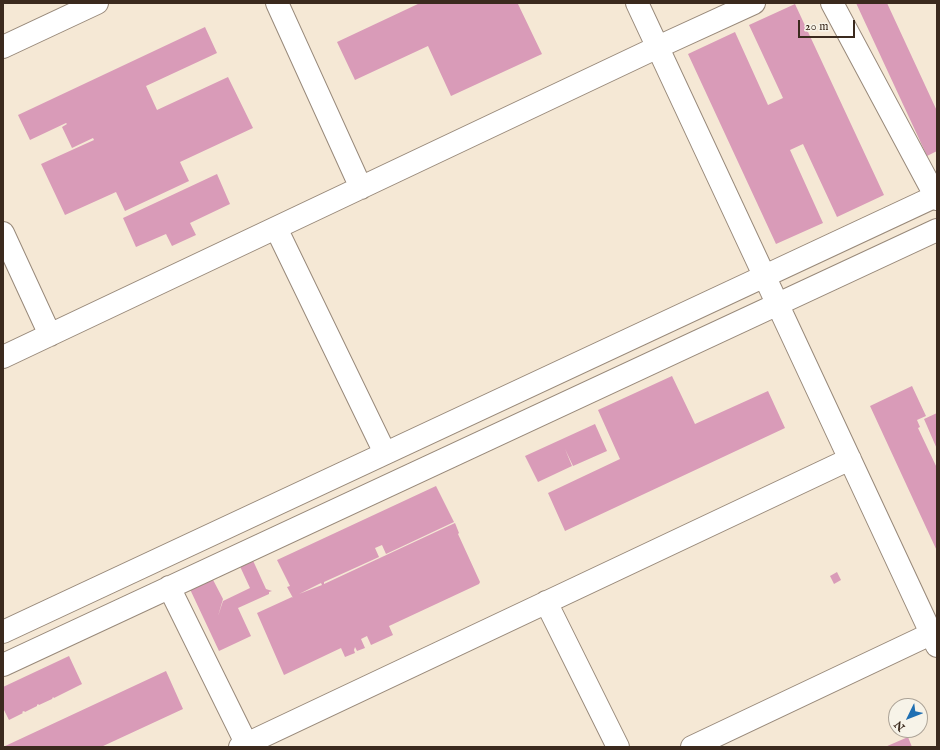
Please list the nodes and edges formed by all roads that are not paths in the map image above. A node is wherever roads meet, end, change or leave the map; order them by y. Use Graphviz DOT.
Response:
graph roads {
  1 [pos="97,3"];
  2 [pos="277,3"];
  3 [pos="637,3"];
  4 [pos="754,3"];
  5 [pos="832,3"];
  6 [pos="3,47"];
  7 [pos="658,47"];
  8 [pos="361,188"];
  9 [pos="936,197"];
  10 [pos="276,228"];
  11 [pos="937,230"];
  12 [pos="3,233"];
  13 [pos="764,276"];
  14 [pos="778,304"];
  15 [pos="50,335"];
  16 [pos="3,357"];
  17 [pos="385,453"];
  18 [pos="850,460"];
  19 [pos="169,588"];
  20 [pos="546,602"];
  21 [pos="3,632"];
  22 [pos="935,637"];
  23 [pos="3,665"];
  24 [pos="245,746"];
  25 [pos="618,747"];
  26 [pos="692,747"];
  1 -- 6 [label="street"];
  2 -- 8 [label="street"];
  3 -- 7 [label="street"];
  4 -- 7 [label="street"];
  5 -- 9 [label="street"];
  7 -- 8 [label="street"];
  7 -- 13 [label="street"];
  8 -- 10 [label="street"];
  9 -- 13 [label="street"];
  10 -- 15 [label="street"];
  10 -- 17 [label="street"];
  11 -- 14 [label="street"];
  12 -- 15 [label="street"];
  13 -- 14 [label="street"];
  13 -- 17 [label="street"];
  14 -- 18 [label="street"];
  14 -- 19 [label="street"];
  15 -- 16 [label="street"];
  17 -- 21 [label="street"];
  18 -- 20 [label="street"];
  18 -- 22 [label="street"];
  19 -- 23 [label="street"];
  19 -- 24 [label="street"];
  20 -- 24 [label="street"];
  20 -- 25 [label="street"];
  22 -- 26 [label="street"];
}
